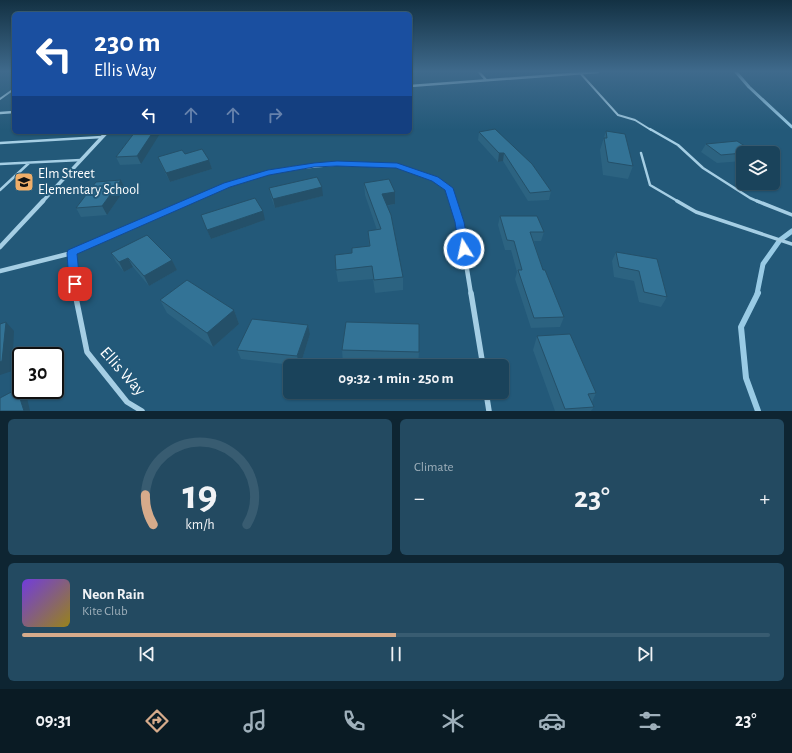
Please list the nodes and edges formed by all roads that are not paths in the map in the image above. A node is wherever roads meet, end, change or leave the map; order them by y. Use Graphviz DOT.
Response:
graph roads {
  1 [pos="11,91"];
  2 [pos="597,91"];
  3 [pos="0,99"];
  4 [pos="12,112"];
  5 [pos="0,113"];
  6 [pos="105,134"];
  7 [pos="102,137"];
  8 [pos="0,143"];
  9 [pos="641,153"];
  10 [pos="81,160"];
  11 [pos="29,163"];
  12 [pos="0,164"];
  13 [pos="0,190"];
  14 [pos="792,215"];
  15 [pos="792,244"];
  16 [pos="0,247"];
  17 [pos="72,253"];
  18 [pos="0,271"];
  19 [pos="482,359"];
  20 [pos="487,399"];
  21 [pos="142,411"];
  22 [pos="489,411"];
  1 -- 3 [label="lane"];
  2 -- 14 [label="lane"];
  4 -- 5 [label="street"];
  6 -- 7 [label="street"];
  7 -- 8 [label="lane"];
  7 -- 10 [label="street"];
  9 -- 15 [label="lane"];
  10 -- 11 [label="lane"];
  10 -- 16 [label="street"];
  11 -- 12 [label="lane"];
  11 -- 13 [label="lane"];
  17 -- 18 [label="street"];
  17 -- 19 [label="street"];
  17 -- 21 [label="street, Ellis Way"];
  20 -- 22 [label="street"];
}
